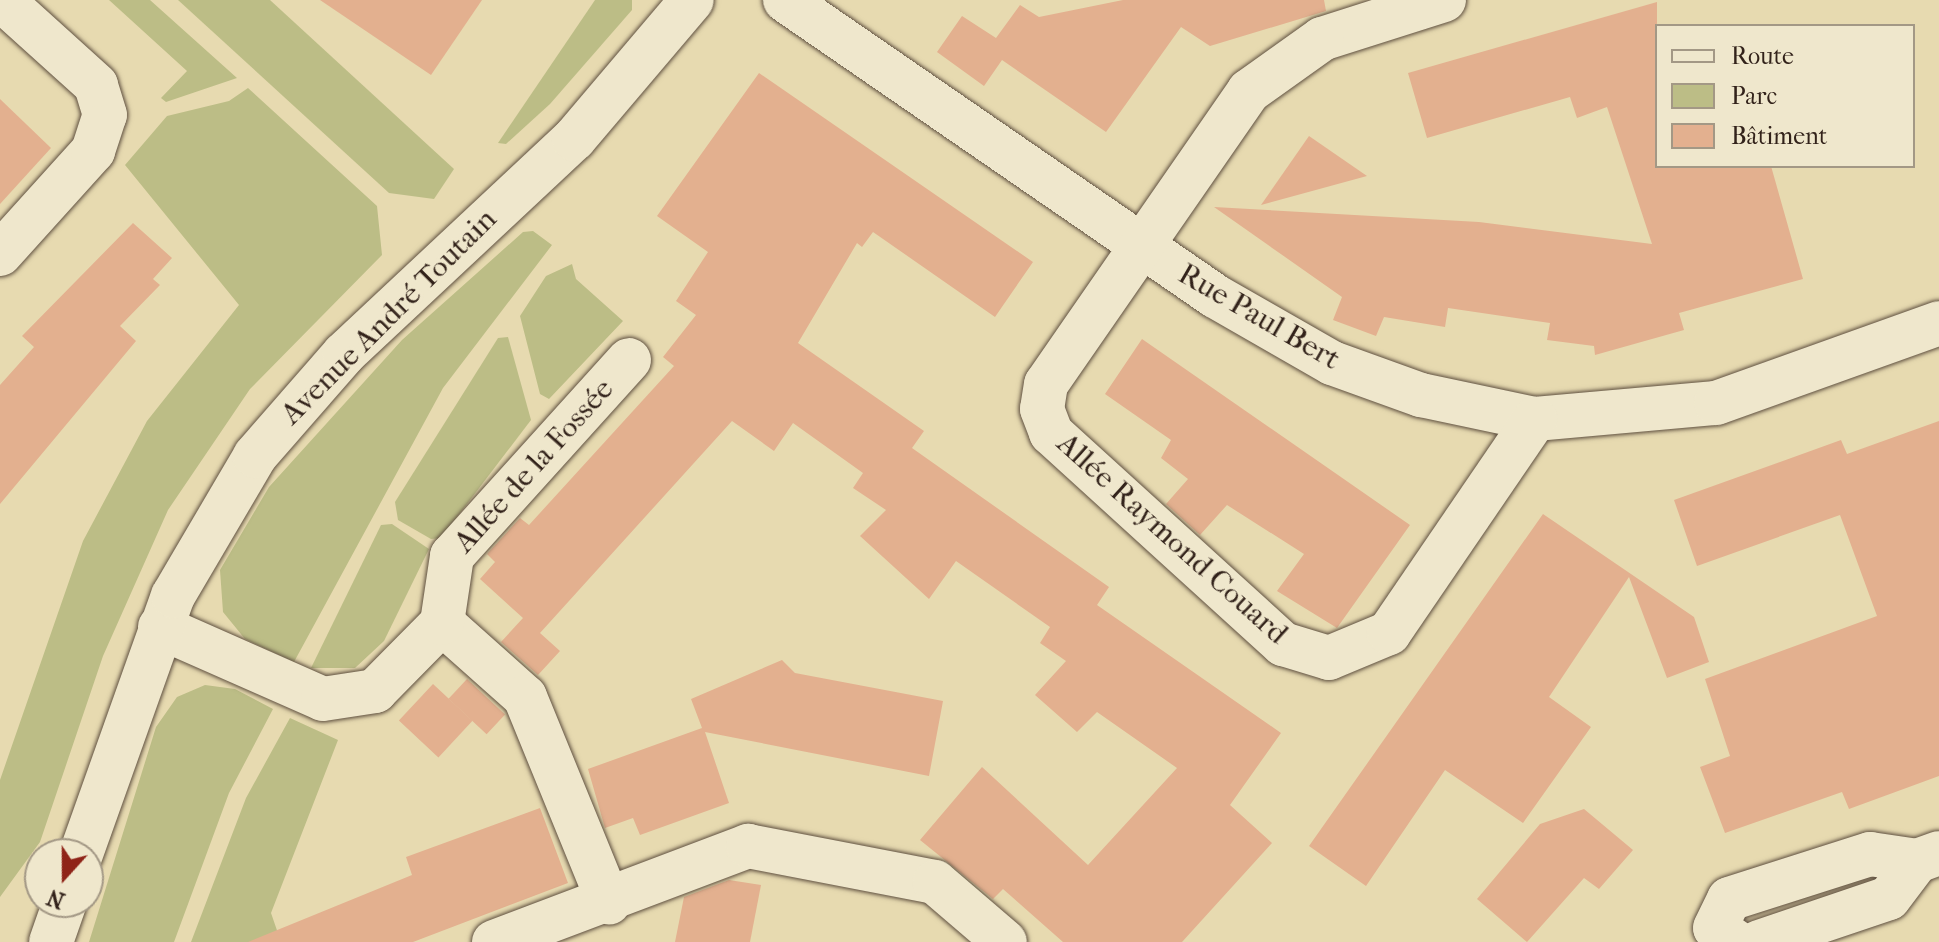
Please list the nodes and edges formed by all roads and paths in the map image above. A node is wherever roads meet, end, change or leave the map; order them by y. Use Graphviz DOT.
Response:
graph roads {
  1 [pos="2,0"];
  2 [pos="692,0"];
  3 [pos="785,0"];
  4 [pos="1444,0"];
  5 [pos="1139,244"];
  6 [pos="0,254"];
  7 [pos="1939,323"];
  8 [pos="629,360"];
  9 [pos="1535,419"];
  10 [pos="442,623"];
  11 [pos="160,627"];
  12 [pos="87,838"];
  13 [pos="1928,857"];
  14 [pos="609,903"];
  15 [pos="59,918"];
  16 [pos="51,942"];
  17 [pos="494,942"];
  18 [pos="1005,942"];
  19 [pos="1736,942"];
  20 [pos="1759,942"];
  1 -- 6 [label="street"];
  2 -- 11 [label="street, Avenue André Toutain"];
  3 -- 5 [label="street, Rue Paul Bert"];
  4 -- 5 [label="street, Allée Raymond Couard"];
  5 -- 9 [label="street, Rue Paul Bert"];
  5 -- 9 [label="street, Allée Raymond Couard"];
  7 -- 9 [label="street, Rue Paul Bert"];
  8 -- 10 [label="street, Allée de la Fossée"];
  10 -- 11 [label="street"];
  10 -- 14 [label="street"];
  11 -- 12 [label="street, Avenue André Toutain"];
  13 -- 19 [label="street"];
  13 -- 20 [label="street"];
  14 -- 17 [label="street"];
  14 -- 18 [label="street"];
  15 -- 16 [label="street"];
}
